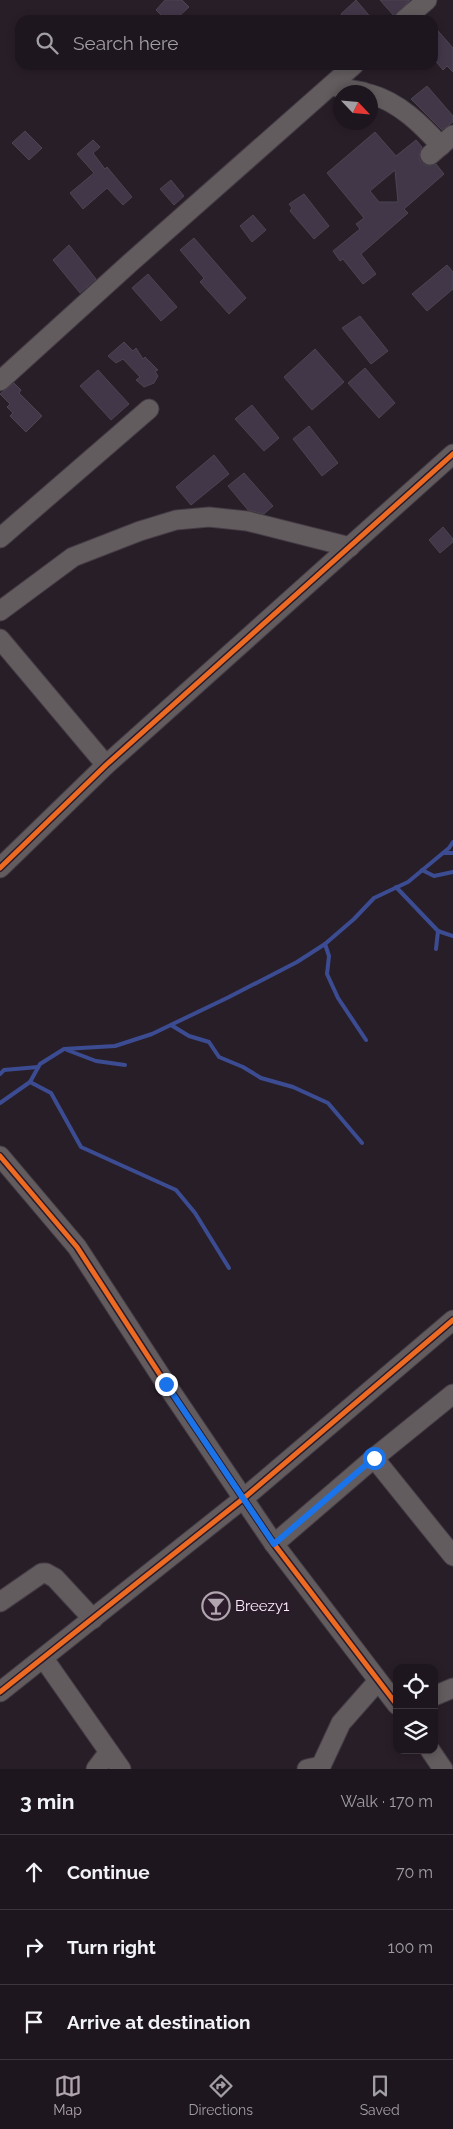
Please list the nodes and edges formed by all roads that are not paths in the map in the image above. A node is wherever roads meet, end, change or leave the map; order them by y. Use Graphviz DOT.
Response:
graph roads {
  1 [pos="426,0"];
  2 [pos="410,15"];
  3 [pos="348,70"];
  4 [pos="330,86"];
  5 [pos="333,87"];
  6 [pos="378,98"];
  7 [pos="441,145"];
  8 [pos="0,381"];
  9 [pos="150,409"];
  10 [pos="453,454"];
  11 [pos="0,538"];
  12 [pos="350,547"];
  13 [pos="0,611"];
  14 [pos="0,639"];
  15 [pos="106,765"];
  16 [pos="0,868"];
  17 [pos="0,1156"];
  18 [pos="453,1320"];
  19 [pos="453,1394"];
  20 [pos="374,1458"];
  21 [pos="244,1498"];
  22 [pos="274,1544"];
  23 [pos="453,1556"];
  24 [pos="0,1602"];
  25 [pos="93,1619"];
  26 [pos="44,1658"];
  27 [pos="378,1681"];
  28 [pos="453,1688"];
  29 [pos="0,1692"];
  30 [pos="438,1694"];
  31 [pos="393,1700"];
  32 [pos="109,1752"];
  33 [pos="433,1754"];
  34 [pos="96,1769"];
  35 [pos="121,1769"];
  36 [pos="307,1769"];
  37 [pos="443,1769"];
  1 -- 2 [label="street"];
  3 -- 4 [label="street"];
  4 -- 5 [label="street"];
  4 -- 8 [label="street"];
  6 -- 7 [label="street"];
  9 -- 11 [label="street"];
  10 -- 12 [label="street"];
  12 -- 13 [label="street"];
  12 -- 15 [label="street"];
  14 -- 15 [label="street"];
  15 -- 16 [label="street"];
  17 -- 21 [label="street"];
  18 -- 21 [label="street"];
  19 -- 20 [label="street"];
  20 -- 22 [label="street"];
  20 -- 23 [label="street"];
  21 -- 22 [label="street"];
  21 -- 25 [label="street"];
  22 -- 27 [label="street"];
  24 -- 25 [label="street"];
  25 -- 26 [label="street"];
  26 -- 29 [label="street"];
  26 -- 32 [label="street"];
  27 -- 31 [label="street"];
  27 -- 36 [label="street"];
  28 -- 30 [label="street"];
  32 -- 34 [label="street"];
  32 -- 35 [label="street"];
  33 -- 37 [label="street"];
}
